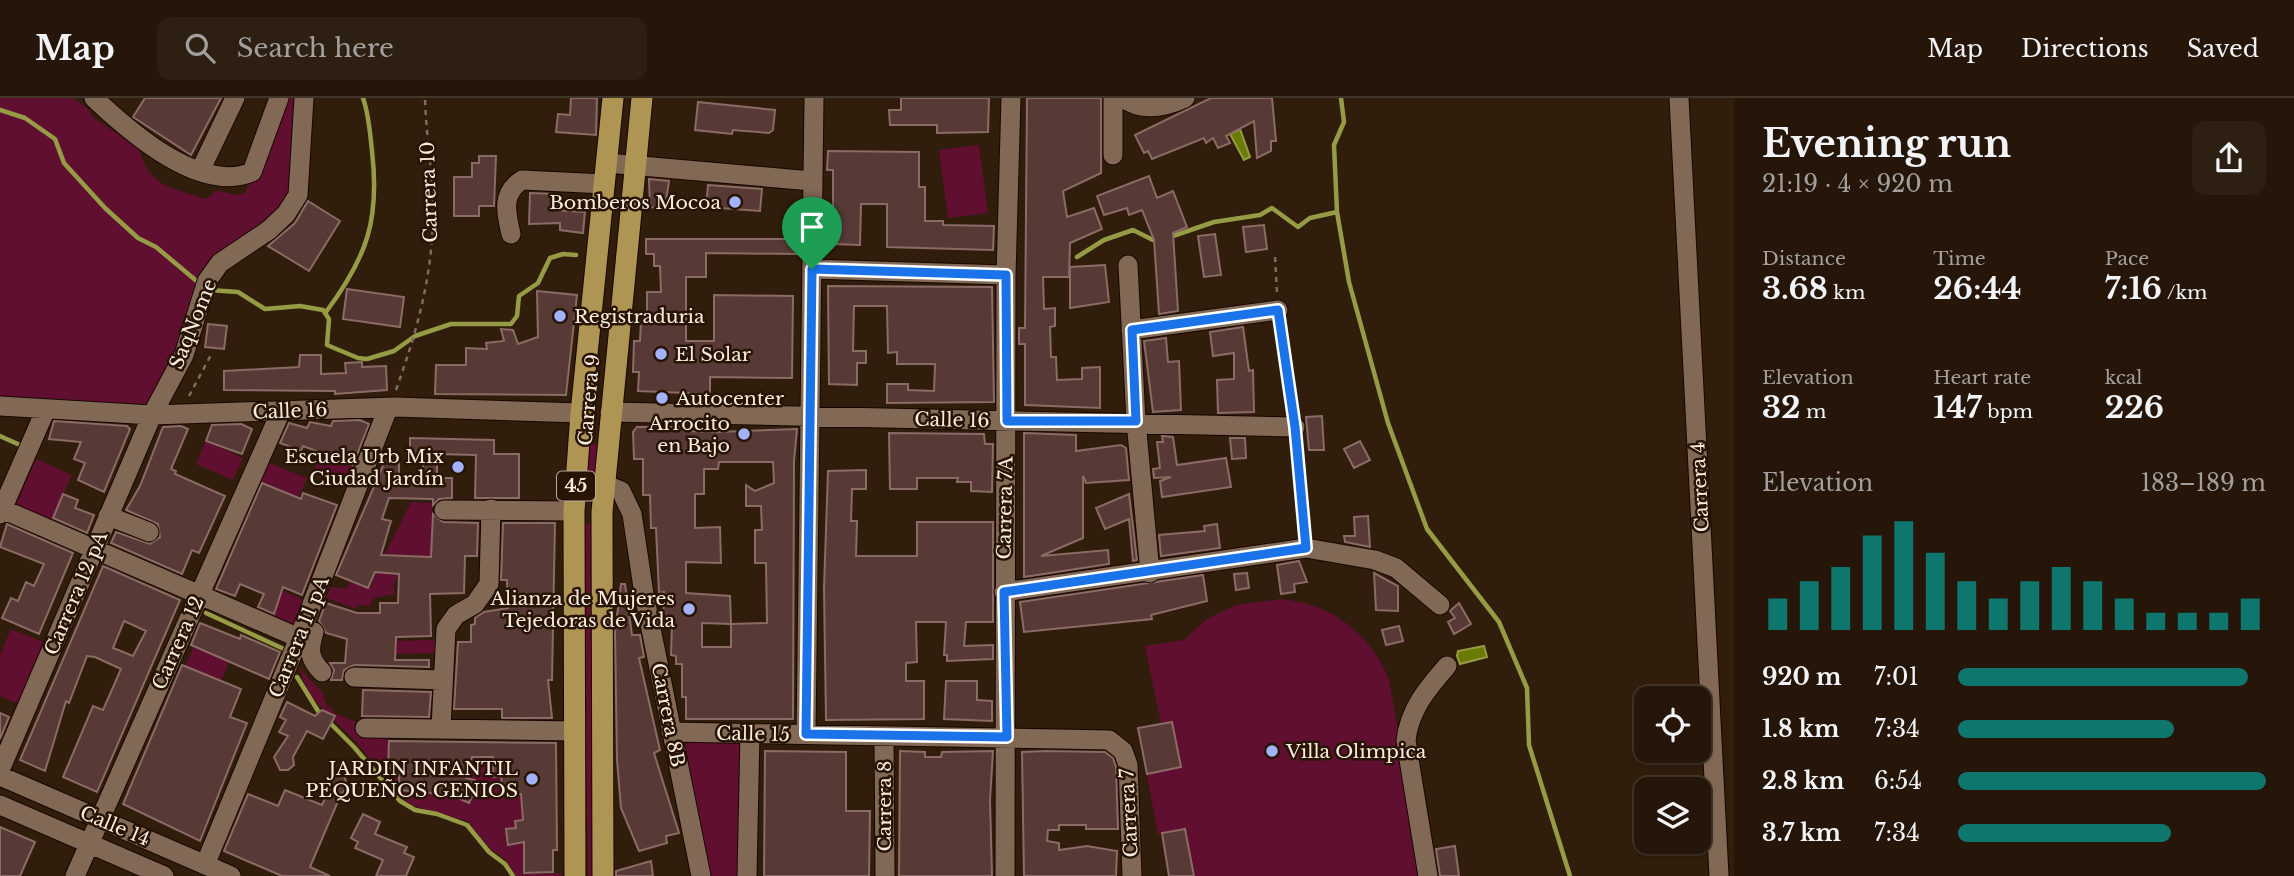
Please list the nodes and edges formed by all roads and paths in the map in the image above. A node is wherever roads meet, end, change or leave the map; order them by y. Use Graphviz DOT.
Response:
graph roads {
  1 [pos="94,98"];
  2 [pos="235,98"];
  3 [pos="279,98"];
  4 [pos="304,98"];
  5 [pos="425,98"];
  6 [pos="613,98"];
  7 [pos="642,98"];
  8 [pos="814,98"];
  9 [pos="1011,98"];
  10 [pos="1113,98"];
  11 [pos="1123,98"];
  12 [pos="1185,98"];
  13 [pos="1679,98"];
  14 [pos="1113,155"];
  15 [pos="607,163"];
  16 [pos="636,165"];
  17 [pos="200,172"];
  18 [pos="812,181"];
  19 [pos="605,184"];
  20 [pos="511,233"];
  21 [pos="1275,257"];
  22 [pos="1128,265"];
  23 [pos="812,269"];
  24 [pos="1006,275"];
  25 [pos="1278,310"];
  26 [pos="1132,330"];
  27 [pos="212,353"];
  28 [pos="0,406"];
  29 [pos="392,407"];
  30 [pos="46,409"];
  31 [pos="281,411"];
  32 [pos="610,412"];
  33 [pos="581,413"];
  34 [pos="186,414"];
  35 [pos="152,415"];
  36 [pos="809,418"];
  37 [pos="1007,421"];
  38 [pos="1136,421"];
  39 [pos="1295,427"];
  40 [pos="604,484"];
  41 [pos="491,509"];
  42 [pos="443,510"];
  43 [pos="575,511"];
  44 [pos="1,512"];
  45 [pos="108,516"];
  46 [pos="149,532"];
  47 [pos="1306,548"];
  48 [pos="94,550"];
  49 [pos="1150,573"];
  50 [pos="1004,592"];
  51 [pos="199,596"];
  52 [pos="1440,605"];
  53 [pos="301,633"];
  54 [pos="1447,666"];
  55 [pos="322,672"];
  56 [pos="354,677"];
  57 [pos="442,680"];
  58 [pos="365,727"];
  59 [pos="441,729"];
  60 [pos="573,731"];
  61 [pos="671,732"];
  62 [pos="750,733"];
  63 [pos="806,734"];
  64 [pos="884,736"];
  65 [pos="1007,737"];
  66 [pos="1123,751"];
  67 [pos="0,770"];
  68 [pos="0,776"];
  69 [pos="0,805"];
  70 [pos="100,820"];
  71 [pos="89,844"];
  72 [pos="205,865"];
  73 [pos="75,876"];
  74 [pos="164,876"];
  75 [pos="231,876"];
  76 [pos="575,876"];
  77 [pos="603,876"];
  78 [pos="701,876"];
  79 [pos="747,876"];
  80 [pos="885,876"];
  81 [pos="1004,876"];
  82 [pos="1132,876"];
  83 [pos="1428,876"];
  84 [pos="1719,876"];
  1 -- 17 [label="street"];
  2 -- 17 [label="street"];
  3 -- 17 [label="street"];
  4 -- 35 [label="street, SaqNome"];
  5 -- 29 [label="path, Carrera 10"];
  6 -- 15 [label="highway, Carrera 9 / 45"];
  7 -- 16 [label="highway, Carrera 9 / 45"];
  8 -- 18 [label="street"];
  9 -- 24 [label="street, Carrera 7A"];
  10 -- 14 [label="street"];
  11 -- 12 [label="street"];
  13 -- 84 [label="street, Carrera 4"];
  15 -- 16 [label="street"];
  15 -- 19 [label="highway, Carrera 9 / 45"];
  16 -- 18 [label="street"];
  16 -- 32 [label="highway, Carrera 9 / 45"];
  18 -- 23 [label="street"];
  19 -- 20 [label="street"];
  19 -- 33 [label="highway, Carrera 9 / 45"];
  21 -- 25 [label="path"];
  22 -- 26 [label="street"];
  23 -- 24 [label="street"];
  23 -- 36 [label="street"];
  24 -- 37 [label="street, Carrera 7A"];
  25 -- 26 [label="street"];
  25 -- 39 [label="path"];
  26 -- 38 [label="street"];
  27 -- 34 [label="path"];
  28 -- 30 [label="street, Calle 16"];
  29 -- 31 [label="street, Calle 16"];
  29 -- 33 [label="street, Calle 16"];
  29 -- 53 [label="street, Carrera 11 pA"];
  30 -- 35 [label="street, Calle 16"];
  30 -- 44 [label="street"];
  31 -- 34 [label="street, Calle 16"];
  31 -- 51 [label="street, Carrera 12"];
  32 -- 36 [label="street, Calle 16"];
  32 -- 40 [label="highway, Carrera 9 / 45"];
  33 -- 43 [label="highway, Carrera 9 / 45"];
  34 -- 35 [label="street, Calle 16"];
  35 -- 45 [label="street, Carrera 12 pA"];
  36 -- 37 [label="street, Calle 16"];
  36 -- 63 [label="street"];
  37 -- 38 [label="street, Calle 16"];
  37 -- 50 [label="street, Carrera 7A"];
  38 -- 39 [label="street, Calle 16"];
  38 -- 49 [label="street"];
  39 -- 47 [label="path"];
  40 -- 61 [label="street, Carrera 8B"];
  40 -- 77 [label="highway, Carrera 9 / 45"];
  41 -- 42 [label="street"];
  41 -- 43 [label="street"];
  41 -- 57 [label="street"];
  43 -- 60 [label="highway, Carrera 9 / 45"];
  44 -- 48 [label="street"];
  45 -- 46 [label="street"];
  45 -- 48 [label="street, Carrera 12 pA"];
  47 -- 49 [label="street"];
  47 -- 52 [label="street"];
  48 -- 51 [label="street"];
  48 -- 67 [label="street, Carrera 12 pA"];
  49 -- 50 [label="street"];
  50 -- 65 [label="street, Carrera 7A"];
  51 -- 53 [label="street"];
  51 -- 70 [label="street, Carrera 12"];
  53 -- 55 [label="street"];
  53 -- 72 [label="street, Carrera 11 pA"];
  54 -- 83 [label="street"];
  56 -- 57 [label="street"];
  57 -- 59 [label="street"];
  58 -- 59 [label="street"];
  59 -- 60 [label="street"];
  60 -- 76 [label="highway, Carrera 9 / 45"];
  61 -- 62 [label="street, Calle 15"];
  61 -- 78 [label="street, Carrera 8B"];
  62 -- 63 [label="street, Calle 15"];
  62 -- 79 [label="street"];
  63 -- 64 [label="street, Calle 15"];
  64 -- 65 [label="street, Calle 15"];
  64 -- 80 [label="street, Carrera 8"];
  65 -- 66 [label="street, Calle 15"];
  65 -- 81 [label="street, Carrera 7A"];
  66 -- 82 [label="street, Carrera 7"];
  68 -- 70 [label="street, Calle 14"];
  69 -- 71 [label="street, Calle 14"];
  70 -- 71 [label="street, Carrera 12"];
  70 -- 72 [label="street, Calle 14"];
  71 -- 73 [label="street, Carrera 12"];
  71 -- 74 [label="street, Calle 14"];
  72 -- 75 [label="street, Calle 14"];
}
